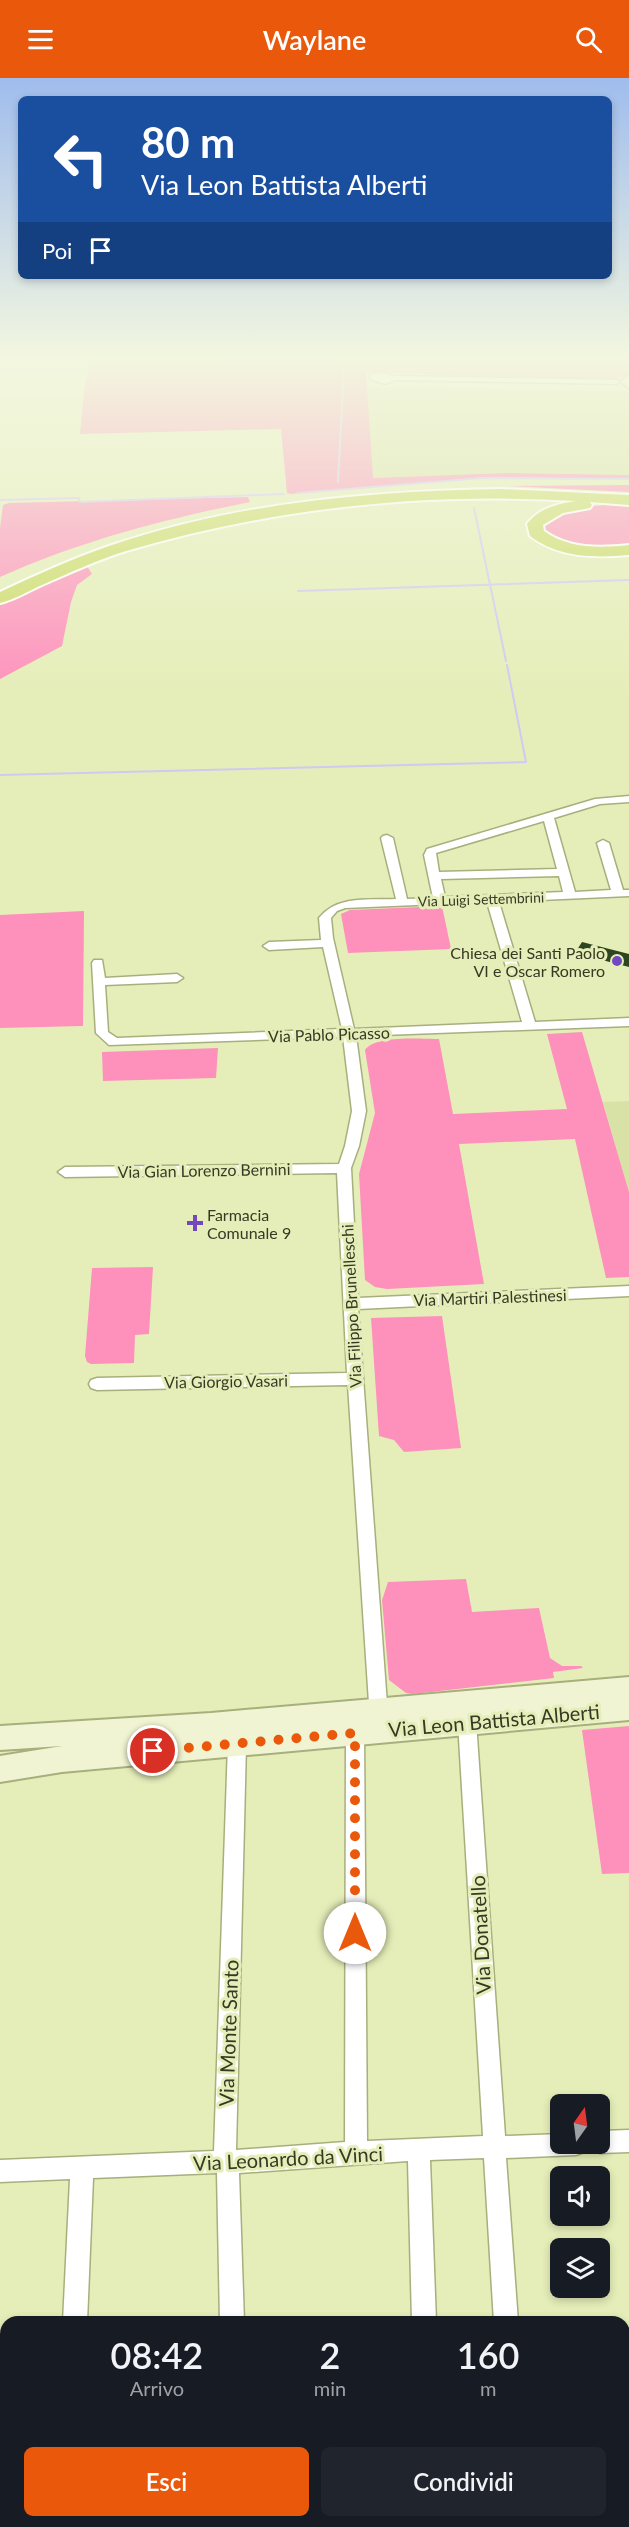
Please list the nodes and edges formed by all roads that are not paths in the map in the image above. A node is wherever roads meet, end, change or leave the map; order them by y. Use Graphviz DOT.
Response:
graph roads {
  1 [pos="628,496"];
  2 [pos="629,550"];
  3 [pos="0,591"];
  4 [pos="0,598"];
  5 [pos="629,799"];
  6 [pos="548,815"];
  7 [pos="387,838"];
  8 [pos="603,843"];
  9 [pos="563,872"];
  10 [pos="434,876"];
  11 [pos="623,894"];
  12 [pos="570,895"];
  13 [pos="492,899"];
  14 [pos="440,901"];
  15 [pos="402,902"];
  16 [pos="333,909"];
  17 [pos="328,943"];
  18 [pos="269,946"];
  19 [pos="98,963"];
  20 [pos="177,978"];
  21 [pos="100,982"];
  22 [pos="629,1022"];
  23 [pos="530,1027"];
  24 [pos="349,1034"];
  25 [pos="344,1168"];
  26 [pos="65,1172"];
  27 [pos="629,1291"];
  28 [pos="350,1304"];
  29 [pos="355,1379"];
  30 [pos="97,1384"];
  31 [pos="629,1689"];
  32 [pos="629,1708"];
  33 [pos="467,1722"];
  34 [pos="373,1725"];
  35 [pos="0,1738"];
  36 [pos="237,1744"];
  37 [pos="56,1747"];
  38 [pos="0,1768"];
  39 [pos="629,2141"];
  40 [pos="610,2142"];
  41 [pos="550,2145"];
  42 [pos="494,2147"];
  43 [pos="419,2151"];
  44 [pos="356,2152"];
  45 [pos="228,2162"];
  46 [pos="82,2167"];
  47 [pos="0,2171"];
  48 [pos="75,2316"];
  49 [pos="232,2316"];
  50 [pos="424,2316"];
  51 [pos="506,2316"];
  1 -- 2 [label="highway"];
  1 -- 3 [label="highway"];
  1 -- 4 [label="highway"];
  5 -- 6 [label="street"];
  6 -- 9 [label="street"];
  6 -- 10 [label="street"];
  7 -- 15 [label="street"];
  8 -- 11 [label="street"];
  9 -- 10 [label="street"];
  9 -- 12 [label="street"];
  10 -- 14 [label="street"];
  11 -- 12 [label="street, Via Luigi Settembrini"];
  12 -- 13 [label="street, Via Luigi Settembrini"];
  13 -- 14 [label="street, Via Luigi Settembrini"];
  13 -- 23 [label="street"];
  14 -- 15 [label="street, Via Luigi Settembrini"];
  15 -- 16 [label="street, Via Luigi Settembrini"];
  16 -- 17 [label="street, Via Filippo Brunelleschi"];
  17 -- 18 [label="street"];
  17 -- 24 [label="street, Via Filippo Brunelleschi"];
  19 -- 21 [label="street, Via Pablo Picasso"];
  20 -- 21 [label="street"];
  21 -- 24 [label="street, Via Pablo Picasso"];
  22 -- 23 [label="street, Via Pablo Picasso"];
  23 -- 24 [label="street, Via Pablo Picasso"];
  24 -- 25 [label="street, Via Filippo Brunelleschi"];
  25 -- 26 [label="street, Via Gian Lorenzo Bernini"];
  25 -- 28 [label="street, Via Filippo Brunelleschi"];
  27 -- 28 [label="street, Via Martiri Palestinesi"];
  28 -- 29 [label="street, Via Filippo Brunelleschi"];
  29 -- 30 [label="street, Via Giorgio Vasari"];
  29 -- 34 [label="street, Via Filippo Brunelleschi"];
  31 -- 34 [label="street, Via Leon Battista Alberti"];
  32 -- 33 [label="street, Via Leon Battista Alberti"];
  33 -- 34 [label="street, Via Leon Battista Alberti"];
  33 -- 42 [label="street, Via Donatello"];
  34 -- 36 [label="street, Via Leon Battista Alberti"];
  34 -- 37 [label="street, Via Leon Battista Alberti"];
  34 -- 44 [label="street, Via Filippo Brunelleschi"];
  35 -- 37 [label="street, Via Leon Battista Alberti"];
  36 -- 37 [label="street, Via Leon Battista Alberti"];
  36 -- 45 [label="street, Via Monte Santo"];
  37 -- 38 [label="street, Via Leon Battista Alberti"];
  39 -- 40 [label="street"];
  41 -- 42 [label="street, Via Leonardo da Vinci"];
  42 -- 43 [label="street, Via Leonardo da Vinci"];
  42 -- 51 [label="street, Via Donatello"];
  43 -- 44 [label="street, Via Leonardo da Vinci"];
  43 -- 50 [label="street"];
  44 -- 45 [label="street, Via Leonardo da Vinci"];
  45 -- 46 [label="street, Via Leonardo da Vinci"];
  45 -- 49 [label="street, Via Monte Santo"];
  46 -- 47 [label="street, Via Leonardo da Vinci"];
  46 -- 48 [label="street"];
}
